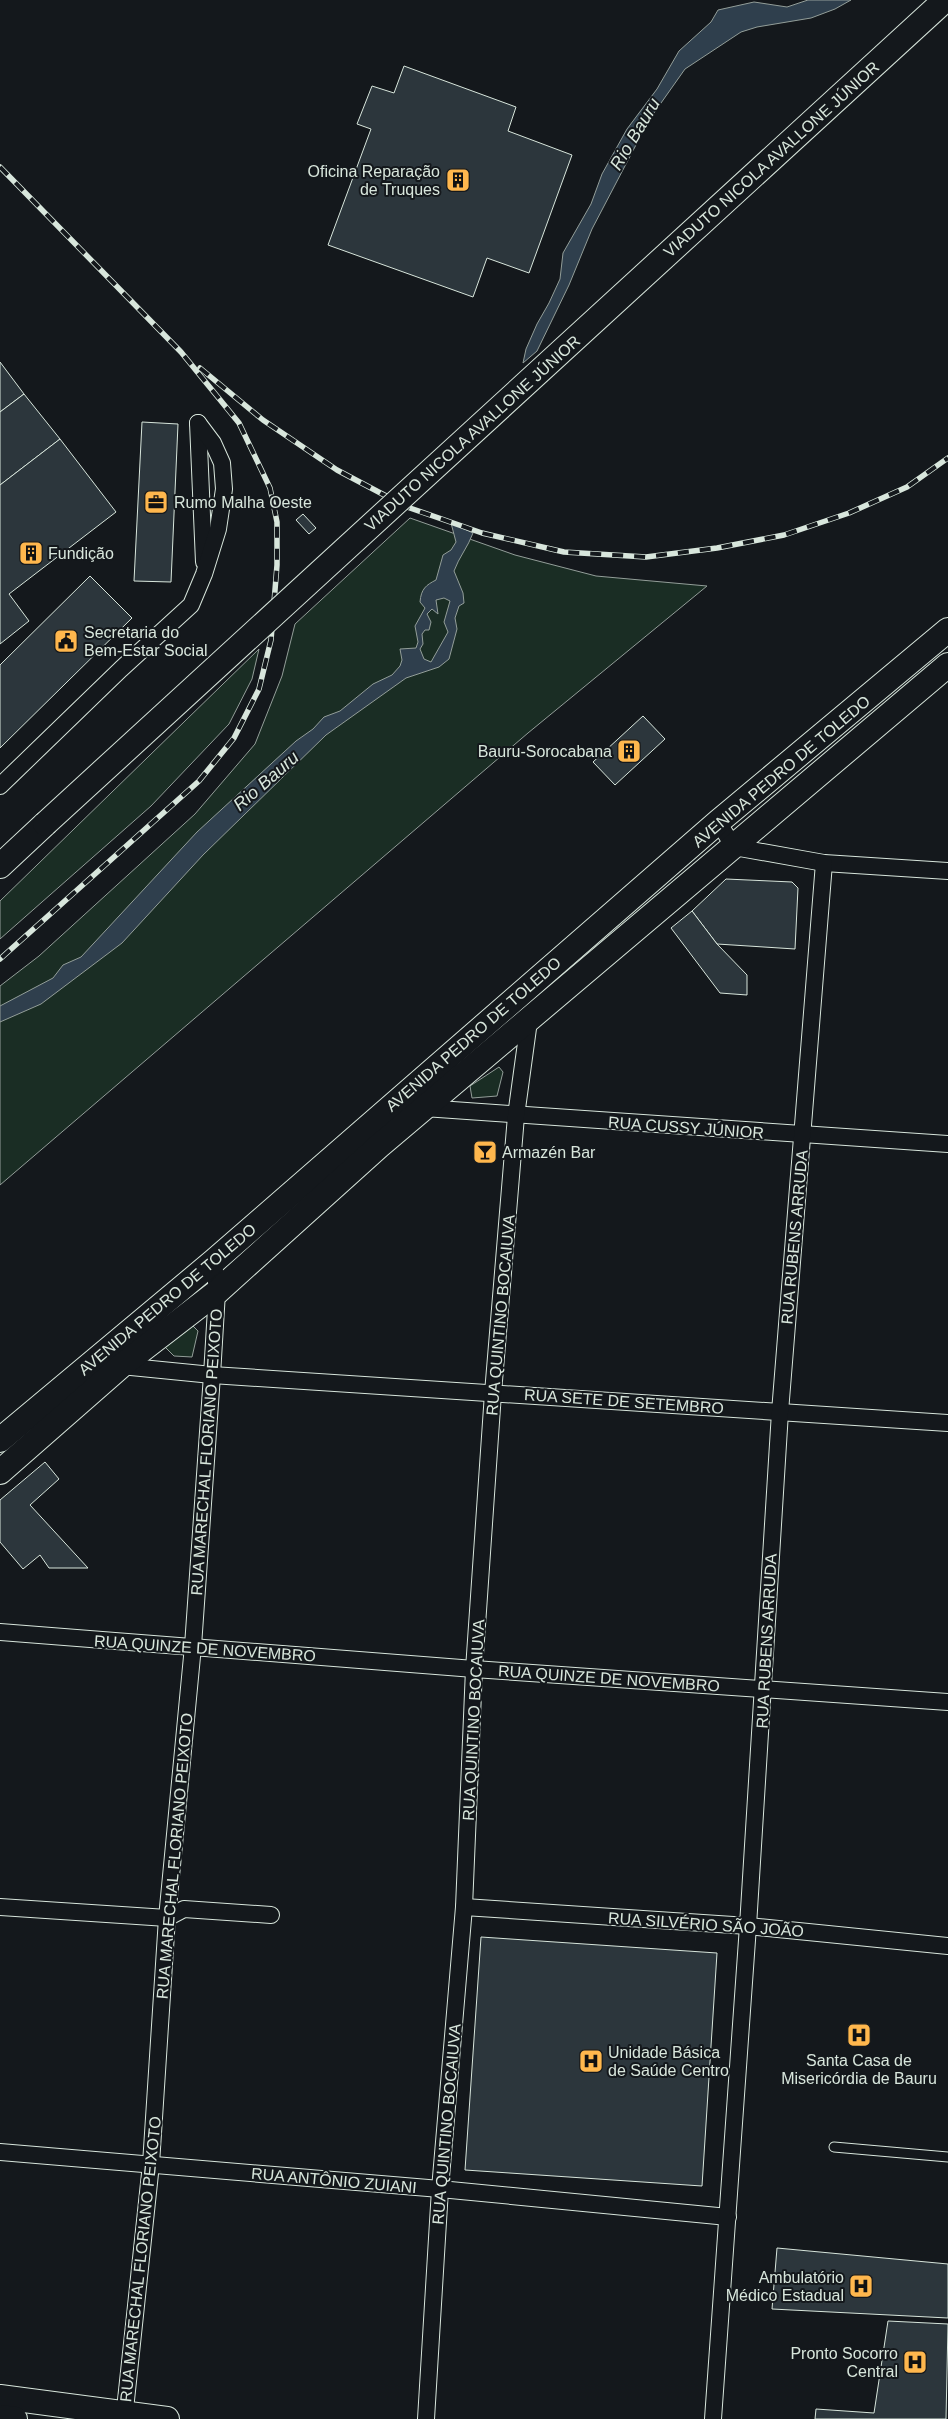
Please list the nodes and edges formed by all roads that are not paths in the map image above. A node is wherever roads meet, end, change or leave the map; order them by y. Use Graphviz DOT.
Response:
graph roads {
  1 [pos="945,0"];
  2 [pos="204,574"];
  3 [pos="948,630"];
  4 [pos="948,665"];
  5 [pos="0,786"];
  6 [pos="718,822"];
  7 [pos="734,847"];
  8 [pos="824,863"];
  9 [pos="0,866"];
  10 [pos="948,871"];
  11 [pos="529,1021"];
  12 [pos="424,1108"];
  13 [pos="516,1116"];
  14 [pos="802,1135"];
  15 [pos="372,1137"];
  16 [pos="948,1144"];
  17 [pos="214,1261"];
  18 [pos="217,1292"];
  19 [pos="114,1359"];
  20 [pos="212,1375"];
  21 [pos="493,1393"];
  22 [pos="780,1412"];
  23 [pos="948,1423"];
  24 [pos="0,1440"];
  25 [pos="0,1472"];
  26 [pos="0,1632"];
  27 [pos="193,1646"];
  28 [pos="474,1669"];
  29 [pos="763,1689"];
  30 [pos="948,1702"];
  31 [pos="0,1906"];
  32 [pos="464,1907"];
  33 [pos="271,1915"];
  34 [pos="167,1918"];
  35 [pos="748,1926"];
  36 [pos="948,1946"];
  37 [pos="834,2147"];
  38 [pos="0,2152"];
  39 [pos="948,2157"];
  40 [pos="151,2164"];
  41 [pos="440,2188"];
  42 [pos="728,2217"];
  43 [pos="0,2397"];
  44 [pos="125,2416"];
  45 [pos="0,2417"];
  46 [pos="15,2419"];
  47 [pos="168,2419"];
  48 [pos="426,2419"];
  49 [pos="713,2419"];
  1 -- 9 [label="main road, VIADUTO NICOLA AVALLONE JÚNIOR, bridge"];
  2 -- 2 [label="street"];
  2 -- 5 [label="street"];
  3 -- 6 [label="main road, AVENIDA PEDRO DE TOLEDO"];
  4 -- 7 [label="main road, AVENIDA PEDRO DE TOLEDO"];
  6 -- 7 [label="street"];
  6 -- 15 [label="main road, AVENIDA PEDRO DE TOLEDO"];
  7 -- 8 [label="street"];
  7 -- 11 [label="main road, AVENIDA PEDRO DE TOLEDO"];
  8 -- 10 [label="street"];
  8 -- 14 [label="street, RUA RUBENS ARRUDA"];
  11 -- 12 [label="main road, AVENIDA PEDRO DE TOLEDO"];
  11 -- 13 [label="street, RUA QUINTINO BOCAIUVA"];
  12 -- 13 [label="street, RUA CUSSY JÚNIOR"];
  12 -- 15 [label="main road, AVENIDA PEDRO DE TOLEDO"];
  13 -- 14 [label="street, RUA CUSSY JÚNIOR"];
  13 -- 21 [label="street, RUA QUINTINO BOCAIUVA"];
  14 -- 16 [label="street, RUA CUSSY JÚNIOR"];
  14 -- 22 [label="street, RUA RUBENS ARRUDA"];
  15 -- 17 [label="main road, AVENIDA PEDRO DE TOLEDO"];
  15 -- 18 [label="main road, AVENIDA PEDRO DE TOLEDO"];
  17 -- 18 [label="street, RUA MARECHAL FLORIANO PEIXOTO"];
  17 -- 19 [label="main road, AVENIDA PEDRO DE TOLEDO"];
  18 -- 19 [label="main road, AVENIDA PEDRO DE TOLEDO"];
  18 -- 20 [label="street, RUA MARECHAL FLORIANO PEIXOTO"];
  19 -- 20 [label="street, RUA SETE DE SETEMBRO"];
  19 -- 24 [label="main road, AVENIDA PEDRO DE TOLEDO"];
  19 -- 25 [label="main road, AVENIDA PEDRO DE TOLEDO"];
  20 -- 21 [label="street, RUA SETE DE SETEMBRO"];
  20 -- 27 [label="street, RUA MARECHAL FLORIANO PEIXOTO"];
  21 -- 22 [label="street, RUA SETE DE SETEMBRO"];
  21 -- 28 [label="street, RUA QUINTINO BOCAIUVA"];
  22 -- 23 [label="street, RUA SETE DE SETEMBRO"];
  22 -- 29 [label="street, RUA RUBENS ARRUDA"];
  26 -- 27 [label="street, RUA QUINZE DE NOVEMBRO"];
  27 -- 28 [label="street, RUA QUINZE DE NOVEMBRO"];
  27 -- 34 [label="street, RUA MARECHAL FLORIANO PEIXOTO"];
  28 -- 29 [label="street, RUA QUINZE DE NOVEMBRO"];
  28 -- 32 [label="street, RUA QUINTINO BOCAIUVA"];
  29 -- 30 [label="street, RUA QUINZE DE NOVEMBRO"];
  29 -- 35 [label="street, RUA RUBENS ARRUDA"];
  31 -- 34 [label="street"];
  32 -- 35 [label="street, RUA SILVÉRIO SÃO JOÃO"];
  32 -- 41 [label="street, RUA QUINTINO BOCAIUVA"];
  33 -- 34 [label="street"];
  34 -- 40 [label="street, RUA MARECHAL FLORIANO PEIXOTO"];
  35 -- 36 [label="street, RUA SILVÉRIO SÃO JOÃO"];
  35 -- 42 [label="street, RUA RUBENS ARRUDA"];
  37 -- 39 [label="lane"];
  38 -- 40 [label="street, RUA ANTÔNIO ZUIANI"];
  40 -- 41 [label="street, RUA ANTÔNIO ZUIANI"];
  40 -- 44 [label="street, RUA MARECHAL FLORIANO PEIXOTO"];
  41 -- 42 [label="street, RUA ANTÔNIO ZUIANI"];
  41 -- 48 [label="street, RUA QUINTINO BOCAIUVA"];
  42 -- 49 [label="street, RUA RUBENS ARRUDA"];
  43 -- 44 [label="main road"];
  44 -- 47 [label="main road"];
  45 -- 46 [label="main road"];
}
